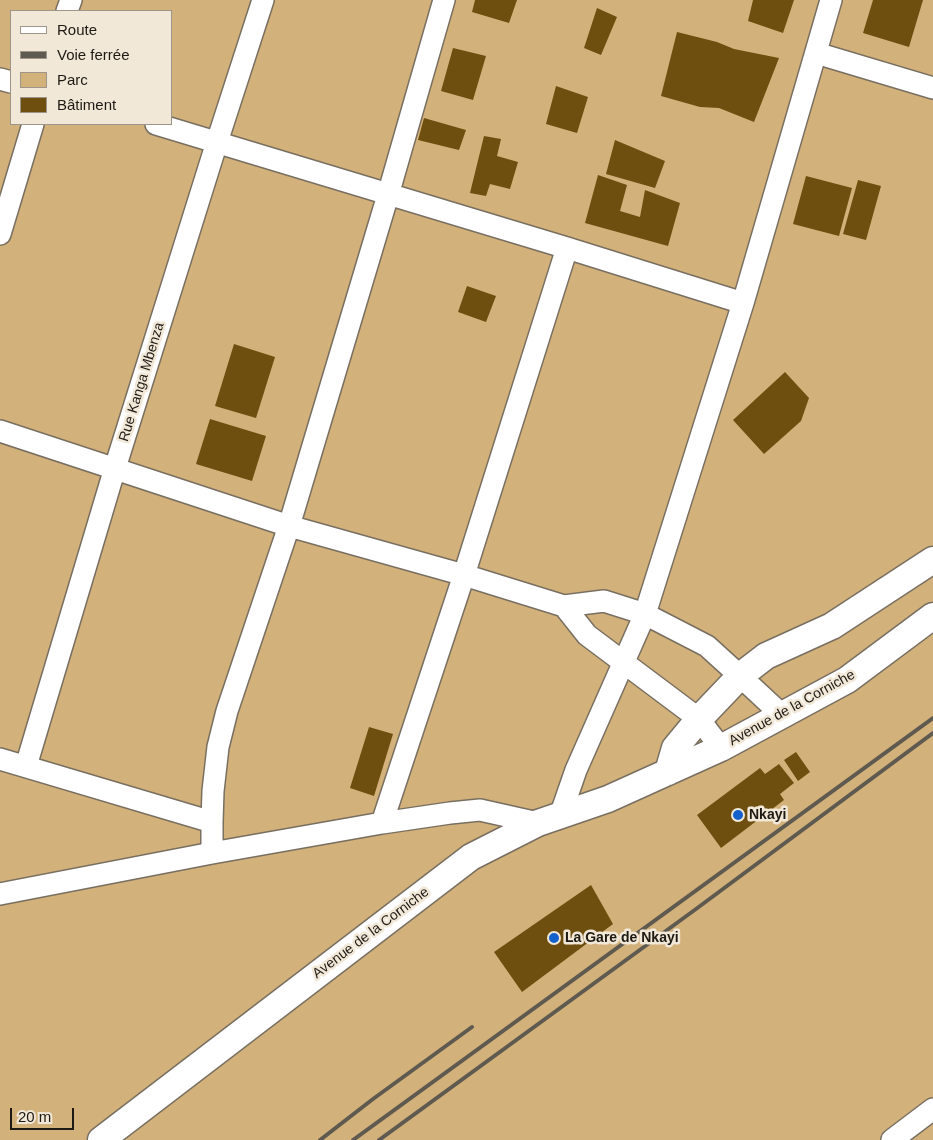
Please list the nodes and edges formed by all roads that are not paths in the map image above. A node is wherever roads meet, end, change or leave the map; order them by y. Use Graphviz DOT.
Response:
graph roads {
  1 [pos="263,0"];
  2 [pos="444,0"];
  3 [pos="831,0"];
  4 [pos="816,53"];
  5 [pos="933,88"];
  6 [pos="33,125"];
  7 [pos="159,125"];
  8 [pos="217,142"];
  9 [pos="388,194"];
  10 [pos="0,234"];
  11 [pos="568,248"];
  12 [pos="743,303"];
  13 [pos="0,431"];
  14 [pos="115,468"];
  15 [pos="289,526"];
  16 [pos="933,560"];
  17 [pos="464,575"];
  18 [pos="564,606"];
  19 [pos="645,614"];
  20 [pos="933,616"];
  21 [pos="623,662"];
  22 [pos="740,676"];
  23 [pos="782,715"];
  24 [pos="698,719"];
  25 [pos="721,748"];
  26 [pos="0,759"];
  27 [pos="26,766"];
  28 [pos="668,772"];
  29 [pos="549,819"];
  30 [pos="212,822"];
  31 [pos="382,823"];
  32 [pos="212,853"];
  33 [pos="0,894"];
  34 [pos="933,1109"];
  35 [pos="101,1140"];
  36 [pos="892,1140"];
  1 -- 8 [label="street, Rue Kanga Mbenza"];
  2 -- 9 [label="street"];
  3 -- 4 [label="street"];
  4 -- 5 [label="street"];
  4 -- 12 [label="street"];
  6 -- 10 [label="street"];
  7 -- 8 [label="street"];
  8 -- 9 [label="street"];
  8 -- 14 [label="street, Rue Kanga Mbenza"];
  9 -- 11 [label="street"];
  9 -- 15 [label="street"];
  11 -- 12 [label="street"];
  11 -- 17 [label="street"];
  12 -- 19 [label="street"];
  13 -- 14 [label="street"];
  14 -- 15 [label="street"];
  14 -- 27 [label="street, Rue Kanga Mbenza"];
  15 -- 17 [label="street"];
  15 -- 30 [label="street"];
  16 -- 22 [label="street"];
  17 -- 18 [label="street"];
  17 -- 31 [label="street"];
  18 -- 19 [label="street"];
  18 -- 21 [label="street"];
  19 -- 21 [label="street"];
  19 -- 22 [label="street"];
  20 -- 23 [label="street, Avenue de la Corniche"];
  21 -- 24 [label="street"];
  21 -- 29 [label="street"];
  22 -- 23 [label="street"];
  22 -- 24 [label="street"];
  23 -- 25 [label="street, Avenue de la Corniche"];
  24 -- 25 [label="street"];
  24 -- 28 [label="street"];
  25 -- 28 [label="street, Avenue de la Corniche"];
  26 -- 27 [label="street"];
  27 -- 30 [label="street"];
  28 -- 29 [label="street, Avenue de la Corniche"];
  29 -- 31 [label="street"];
  29 -- 35 [label="street, Avenue de la Corniche"];
  30 -- 32 [label="street"];
  31 -- 32 [label="street"];
  32 -- 33 [label="street"];
  34 -- 36 [label="street"];
}
